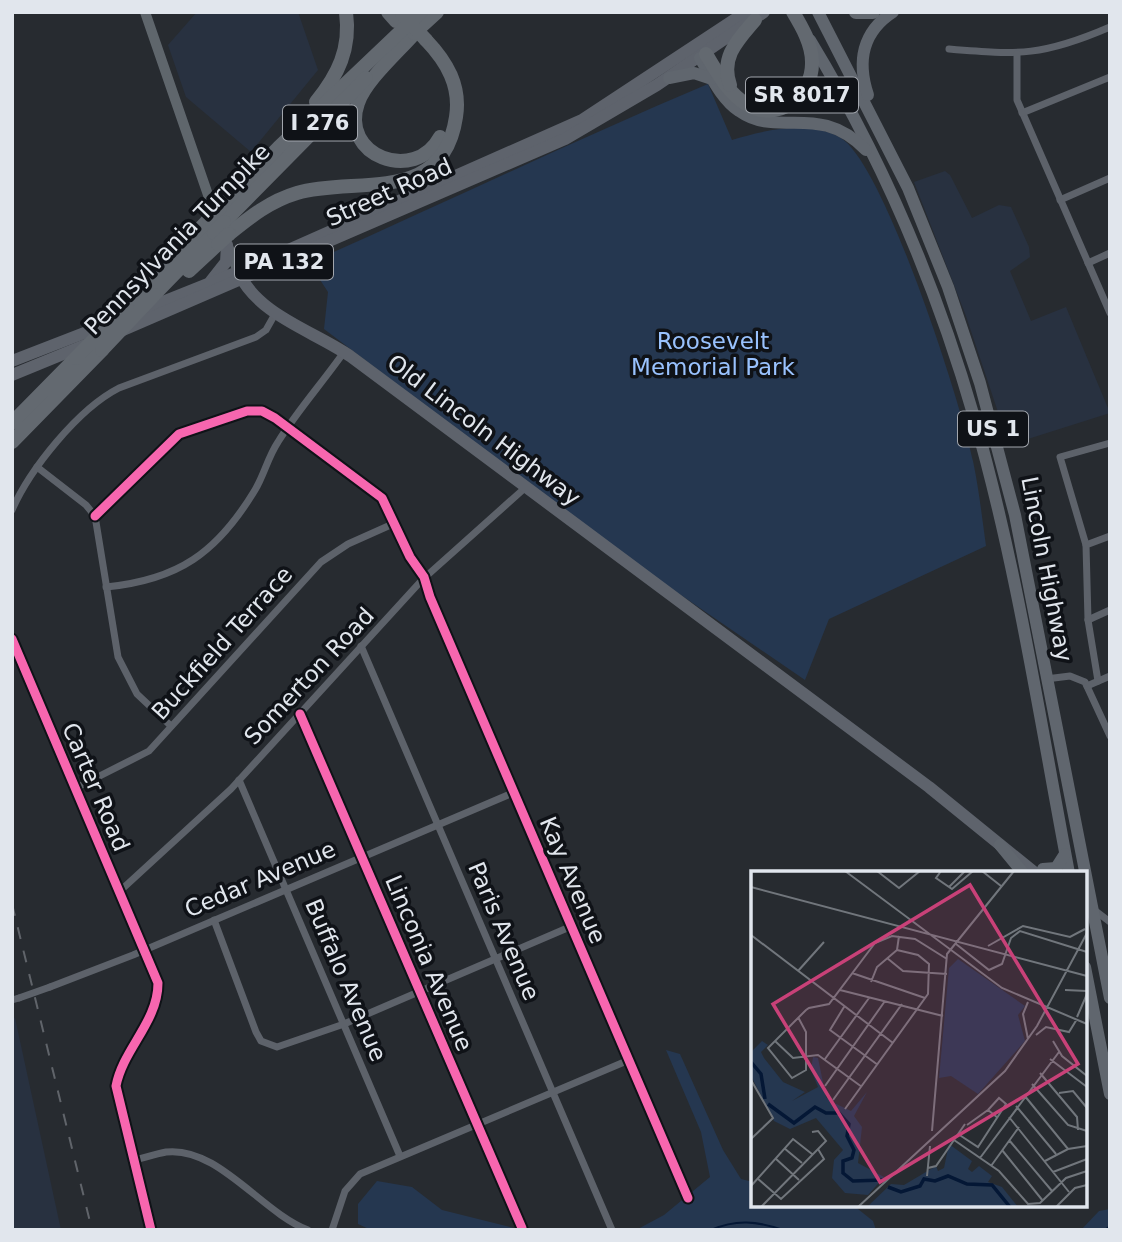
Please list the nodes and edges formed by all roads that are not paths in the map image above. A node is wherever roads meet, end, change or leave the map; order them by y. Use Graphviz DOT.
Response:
graph roads {
  1 [pos="145,12"];
  2 [pos="346,12"];
  3 [pos="421,12"];
  4 [pos="437,12"];
  5 [pos="793,12"];
  6 [pos="818,12"];
  7 [pos="856,12"];
  8 [pos="873,12"];
  9 [pos="893,12"];
  10 [pos="397,15"];
  11 [pos="755,15"];
  12 [pos="803,27"];
  13 [pos="1110,27"];
  14 [pos="422,38"];
  15 [pos="949,49"];
  16 [pos="701,52"];
  17 [pos="1017,54"];
  18 [pos="1110,77"];
  19 [pos="668,78"];
  20 [pos="715,82"];
  21 [pos="738,98"];
  22 [pos="1021,113"];
  23 [pos="881,132"];
  24 [pos="279,147"];
  25 [pos="875,161"];
  26 [pos="1110,178"];
  27 [pos="1060,200"];
  28 [pos="220,229"];
  29 [pos="1110,253"];
  30 [pos="1088,263"];
  31 [pos="271,268"];
  32 [pos="240,276"];
  33 [pos="202,286"];
  34 [pos="271,311"];
  35 [pos="129,313"];
  36 [pos="1110,313"];
  37 [pos="344,352"];
  38 [pos="12,361"];
  39 [pos="12,375"];
  40 [pos="12,423"];
  41 [pos="289,427"];
  42 [pos="12,442"];
  43 [pos="1110,443"];
  44 [pos="37,467"];
  45 [pos="526,487"];
  46 [pos="12,510"];
  47 [pos="95,516"];
  48 [pos="395,523"];
  49 [pos="1110,536"];
  50 [pos="1086,545"];
  51 [pos="424,577"];
  52 [pos="106,587"];
  53 [pos="1110,610"];
  54 [pos="1088,620"];
  55 [pos="12,639"];
  56 [pos="361,646"];
  57 [pos="1110,676"];
  58 [pos="1046,679"];
  59 [pos="1098,681"];
  60 [pos="1087,686"];
  61 [pos="300,714"];
  62 [pos="171,726"];
  63 [pos="1110,736"];
  64 [pos="239,780"];
  65 [pos="76,788"];
  66 [pos="929,788"];
  67 [pos="515,792"];
  68 [pos="438,824"];
  69 [pos="1000,845"];
  70 [pos="1065,854"];
  71 [pos="362,856"];
  72 [pos="1021,871"];
  73 [pos="1040,871"];
  74 [pos="1041,871"];
  75 [pos="1046,871"];
  76 [pos="1069,871"];
  77 [pos="1082,871"];
  78 [pos="286,889"];
  79 [pos="120,891"];
  80 [pos="1088,906"];
  81 [pos="214,920"];
  82 [pos="1110,922"];
  83 [pos="572,926"];
  84 [pos="146,950"];
  85 [pos="496,958"];
  86 [pos="1087,979"];
  87 [pos="419,990"];
  88 [pos="1110,998"];
  89 [pos="15,999"];
  90 [pos="344,1024"];
  91 [pos="629,1060"];
  92 [pos="553,1092"];
  93 [pos="1110,1094"];
  94 [pos="477,1125"];
  95 [pos="400,1156"];
  96 [pos="134,1160"];
  97 [pos="688,1198"];
  98 [pos="522,1228"];
  99 [pos="151,1230"];
  100 [pos="307,1230"];
  101 [pos="332,1230"];
  102 [pos="612,1230"];
  1 -- 28 [label="main road, Old Lincoln Highway"];
  2 -- 24 [label="highway"];
  3 -- 24 [label="highway, Pennsylvania Turnpike / I 276"];
  4 -- 14 [label="highway, Pennsylvania Turnpike / I 276"];
  5 -- 12 [label="highway, Lincoln Highway / US 1"];
  6 -- 23 [label="highway, Lincoln Highway / US 1"];
  7 -- 8 [label="highway"];
  9 -- 23 [label="highway"];
  10 -- 14 [label="highway, bridge"];
  11 -- 16 [label="main road, Street Road / PA 132"];
  11 -- 21 [label="highway, SR 8017"];
  12 -- 21 [label="highway, SR 8017"];
  12 -- 25 [label="highway, Lincoln Highway / US 1"];
  13 -- 17 [label="street"];
  14 -- 14 [label="highway"];
  14 -- 28 [label="highway, Pennsylvania Turnpike / I 276"];
  14 -- 28 [label="highway"];
  15 -- 17 [label="street"];
  16 -- 19 [label="main road, Street Road / PA 132"];
  16 -- 20 [label="highway"];
  16 -- 21 [label="highway"];
  16 -- 32 [label="main road, Street Road / PA 132"];
  17 -- 22 [label="street"];
  18 -- 22 [label="street"];
  19 -- 20 [label="highway"];
  19 -- 31 [label="main road, Street Road / PA 132"];
  20 -- 25 [label="highway"];
  22 -- 27 [label="street"];
  23 -- 58 [label="highway, Lincoln Highway / US 1"];
  24 -- 28 [label="highway, Pennsylvania Turnpike / I 276"];
  25 -- 70 [label="highway, Lincoln Highway / US 1"];
  26 -- 27 [label="street"];
  27 -- 30 [label="street"];
  28 -- 32 [label="main road, Old Lincoln Highway"];
  28 -- 33 [label="main road"];
  28 -- 35 [label="highway, Pennsylvania Turnpike / I 276"];
  28 -- 35 [label="highway, bridge"];
  29 -- 30 [label="street"];
  30 -- 36 [label="street"];
  31 -- 32 [label="main road, Street Road / PA 132"];
  31 -- 34 [label="main road"];
  32 -- 33 [label="main road, Street Road / PA 132"];
  32 -- 34 [label="main road, Old Lincoln Highway"];
  32 -- 39 [label="main road, Street Road / PA 132"];
  33 -- 38 [label="main road, Street Road / PA 132"];
  34 -- 37 [label="main road, Old Lincoln Highway"];
  34 -- 44 [label="street"];
  35 -- 40 [label="highway, Pennsylvania Turnpike / I 276, bridge"];
  35 -- 42 [label="highway, Pennsylvania Turnpike / I 276, bridge"];
  37 -- 41 [label="street"];
  37 -- 45 [label="main road, Old Lincoln Highway"];
  41 -- 47 [label="street, Kay Avenue"];
  41 -- 48 [label="street, Kay Avenue"];
  41 -- 52 [label="street"];
  43 -- 50 [label="street"];
  44 -- 46 [label="street"];
  44 -- 47 [label="street"];
  45 -- 51 [label="street, Somerton Road"];
  45 -- 66 [label="main road, Old Lincoln Highway"];
  47 -- 52 [label="street"];
  48 -- 51 [label="street, Kay Avenue"];
  48 -- 62 [label="street, Buckfield Terrace"];
  49 -- 50 [label="street"];
  50 -- 54 [label="street"];
  51 -- 56 [label="street, Somerton Road"];
  51 -- 67 [label="street, Kay Avenue"];
  52 -- 62 [label="street"];
  53 -- 54 [label="street"];
  54 -- 59 [label="street"];
  55 -- 65 [label="street, Carter Road"];
  56 -- 61 [label="street, Somerton Road"];
  56 -- 68 [label="street, Paris Avenue"];
  57 -- 59 [label="street"];
  58 -- 60 [label="street"];
  58 -- 77 [label="highway, Lincoln Highway / US 1"];
  59 -- 60 [label="street"];
  60 -- 63 [label="street"];
  61 -- 64 [label="street, Somerton Road"];
  61 -- 71 [label="street, Linconia Avenue"];
  62 -- 65 [label="street, Buckfield Terrace"];
  64 -- 78 [label="street, Buffalo Avenue"];
  64 -- 79 [label="street, Somerton Road"];
  65 -- 79 [label="street, Carter Road"];
  66 -- 69 [label="main road, Old Lincoln Highway"];
  66 -- 74 [label="main road, Old Lincoln Highway"];
  67 -- 68 [label="street, Cedar Avenue"];
  67 -- 83 [label="street, Kay Avenue"];
  68 -- 71 [label="street, Cedar Avenue"];
  68 -- 85 [label="street, Paris Avenue"];
  69 -- 72 [label="highway"];
  69 -- 73 [label="main road, Old Lincoln Highway"];
  70 -- 75 [label="highway"];
  70 -- 76 [label="highway, Lincoln Highway / US 1"];
  71 -- 78 [label="street, Cedar Avenue"];
  71 -- 87 [label="street, Linconia Avenue"];
  78 -- 81 [label="street, Cedar Avenue"];
  78 -- 90 [label="street, Buffalo Avenue"];
  79 -- 84 [label="street, Carter Road"];
  80 -- 82 [label="street"];
  80 -- 88 [label="highway, Lincoln Highway / US 1"];
  81 -- 84 [label="street, Cedar Avenue"];
  81 -- 90 [label="street"];
  83 -- 85 [label="street"];
  83 -- 91 [label="street, Kay Avenue"];
  84 -- 89 [label="street, Cedar Avenue, bridge"];
  84 -- 96 [label="street, Carter Road"];
  85 -- 87 [label="street"];
  85 -- 92 [label="street, Paris Avenue"];
  86 -- 93 [label="highway"];
  87 -- 90 [label="street"];
  87 -- 94 [label="street, Linconia Avenue"];
  90 -- 95 [label="street, Buffalo Avenue"];
  91 -- 92 [label="street"];
  91 -- 97 [label="street, Kay Avenue"];
  92 -- 94 [label="street"];
  92 -- 102 [label="street, Paris Avenue"];
  94 -- 95 [label="street"];
  94 -- 98 [label="street, Linconia Avenue"];
  95 -- 101 [label="street"];
  96 -- 99 [label="street, Carter Road"];
  96 -- 100 [label="street"];
}
